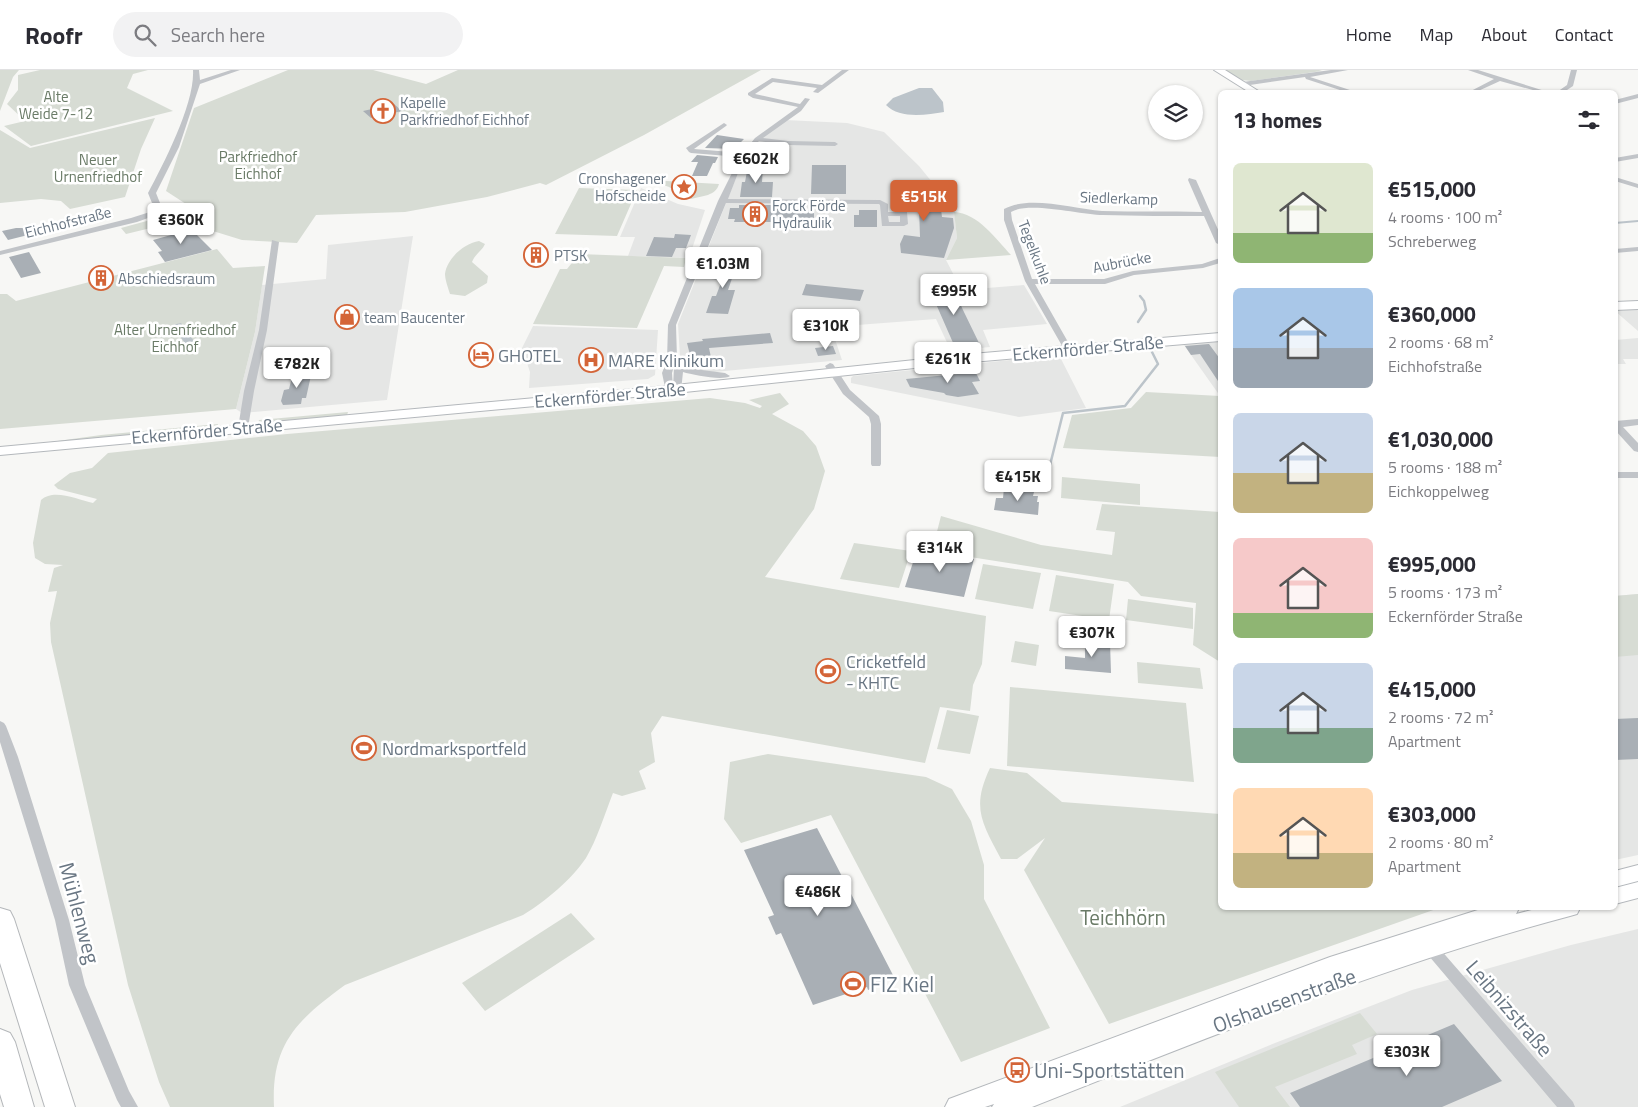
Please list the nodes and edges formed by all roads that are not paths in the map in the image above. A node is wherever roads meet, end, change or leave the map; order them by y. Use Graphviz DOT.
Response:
graph roads {
  1 [pos="196,70"];
  2 [pos="237,70"];
  3 [pos="846,70"];
  4 [pos="1219,70"];
  5 [pos="1345,70"];
  6 [pos="1471,70"];
  7 [pos="1574,70"];
  8 [pos="1303,76"];
  9 [pos="1499,79"];
  10 [pos="1242,84"];
  11 [pos="196,85"];
  12 [pos="823,87"];
  13 [pos="1252,90"];
  14 [pos="1345,90"];
  15 [pos="1476,90"];
  16 [pos="1538,90"];
  17 [pos="1563,90"];
  18 [pos="1638,96"];
  19 [pos="1618,101"];
  20 [pos="800,106"];
  21 [pos="724,125"];
  22 [pos="757,139"];
  23 [pos="835,144"];
  24 [pos="744,155"];
  25 [pos="1638,156"];
  26 [pos="1618,159"];
  27 [pos="1618,179"];
  28 [pos="1192,180"];
  29 [pos="1638,186"];
  30 [pos="722,201"];
  31 [pos="1031,205"];
  32 [pos="885,214"];
  33 [pos="1206,214"];
  34 [pos="1218,239"];
  35 [pos="275,242"];
  36 [pos="1638,249"];
  37 [pos="1618,251"];
  38 [pos="0,253"];
  39 [pos="1218,261"];
  40 [pos="1029,281"];
  41 [pos="1638,299"];
  42 [pos="1618,300"];
  43 [pos="1638,305"];
  44 [pos="1618,306"];
  45 [pos="1218,331"];
  46 [pos="1218,336"];
  47 [pos="1067,347"];
  48 [pos="676,363"];
  49 [pos="832,369"];
  50 [pos="725,376"];
  51 [pos="673,385"];
  52 [pos="1638,422"];
  53 [pos="244,423"];
  54 [pos="1618,424"];
  55 [pos="1618,426"];
  56 [pos="0,442"];
  57 [pos="1638,449"];
  58 [pos="0,451"];
  59 [pos="876,464"];
  60 [pos="1638,475"];
  61 [pos="1618,476"];
  62 [pos="0,726"];
  63 [pos="1638,873"];
  64 [pos="1618,878"];
  65 [pos="1638,890"];
  66 [pos="1618,895"];
  67 [pos="1504,910"];
  68 [pos="1562,910"];
  69 [pos="0,919"];
  70 [pos="1425,942"];
  71 [pos="0,1042"];
  72 [pos="19,1107"];
  73 [pos="60,1107"];
  74 [pos="130,1107"];
  75 [pos="957,1107"];
  76 [pos="1004,1107"];
  77 [pos="1567,1107"];
  1 -- 11 [label="street"];
  2 -- 11 [label="street"];
  3 -- 12 [label="street"];
  4 -- 10 [label="main road"];
  5 -- 8 [label="street"];
  6 -- 9 [label="street"];
  7 -- 17 [label="street"];
  8 -- 10 [label="street"];
  8 -- 14 [label="street"];
  9 -- 15 [label="street"];
  9 -- 16 [label="street"];
  10 -- 13 [label="main road"];
  11 -- 38 [label="street, Eichhofstraße"];
  12 -- 20 [label="street"];
  12 -- 20 [label="street"];
  18 -- 19 [label="street"];
  20 -- 22 [label="street"];
  21 -- 24 [label="street"];
  22 -- 23 [label="street"];
  22 -- 24 [label="street"];
  24 -- 30 [label="street"];
  25 -- 26 [label="street"];
  27 -- 29 [label="street"];
  28 -- 33 [label="street"];
  30 -- 32 [label="street"];
  30 -- 48 [label="street"];
  31 -- 33 [label="street, Siedlerkamp"];
  31 -- 40 [label="street, Tegelkuhle"];
  33 -- 34 [label="street"];
  35 -- 53 [label="street"];
  36 -- 37 [label="street"];
  39 -- 40 [label="street, Aubrücke"];
  40 -- 47 [label="street, Tegelkuhle"];
  41 -- 42 [label="main road"];
  43 -- 44 [label="main road"];
  45 -- 47 [label="main road, Eckernförder Straße"];
  46 -- 47 [label="main road, Eckernförder Straße"];
  47 -- 49 [label="main road, Eckernförder Straße"];
  48 -- 50 [label="street"];
  48 -- 51 [label="street"];
  49 -- 50 [label="main road, Eckernförder Straße"];
  49 -- 51 [label="main road, Eckernförder Straße"];
  49 -- 59 [label="street"];
  50 -- 51 [label="main road, Eckernförder Straße"];
  51 -- 53 [label="main road, Eckernförder Straße"];
  52 -- 54 [label="street"];
  53 -- 56 [label="main road, Eckernförder Straße"];
  53 -- 58 [label="main road, Eckernförder Straße"];
  55 -- 57 [label="street"];
  60 -- 61 [label="street"];
  62 -- 74 [label="street, Mühlenweg"];
  63 -- 64 [label="street"];
  65 -- 66 [label="main road"];
  67 -- 70 [label="main road, Olshausenstraße"];
  68 -- 70 [label="main road, Olshausenstraße"];
  69 -- 73 [label="highway"];
  70 -- 75 [label="main road, Olshausenstraße"];
  70 -- 76 [label="main road, Olshausenstraße"];
  70 -- 77 [label="street, Leibnizstraße"];
  71 -- 72 [label="highway"];
}
